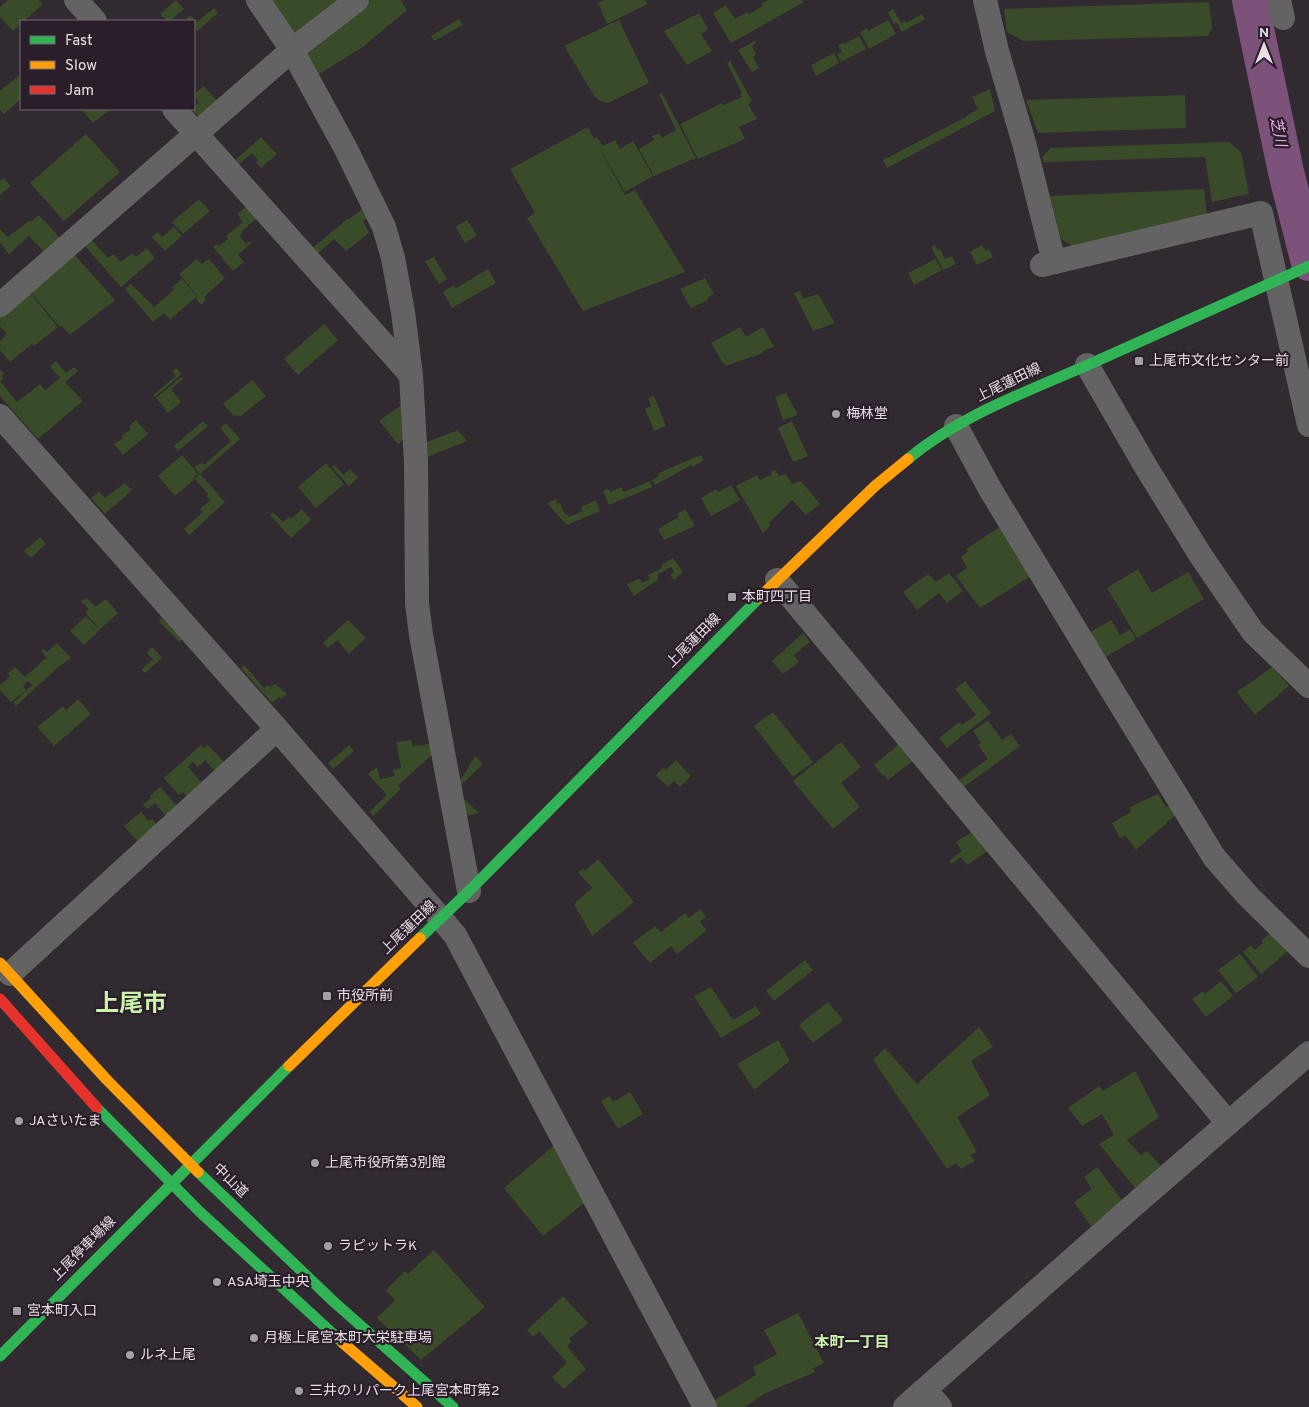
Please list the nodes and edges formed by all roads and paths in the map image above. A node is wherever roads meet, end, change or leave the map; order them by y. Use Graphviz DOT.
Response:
graph roads {
  1 [pos="76,0"];
  2 [pos="258,0"];
  3 [pos="357,0"];
  4 [pos="985,0"];
  5 [pos="95,20"];
  6 [pos="292,50"];
  7 [pos="175,110"];
  8 [pos="196,133"];
  9 [pos="1309,266"];
  10 [pos="1282,278"];
  11 [pos="0,305"];
  12 [pos="1087,365"];
  13 [pos="412,375"];
  14 [pos="0,416"];
  15 [pos="1309,425"];
  16 [pos="956,426"];
  17 [pos="777,580"];
  18 [pos="1309,686"];
  19 [pos="276,729"];
  20 [pos="469,891"];
  21 [pos="441,918"];
  22 [pos="1309,956"];
  23 [pos="5,968"];
  24 [pos="0,1000"];
  25 [pos="1309,1053"];
  26 [pos="1228,1122"];
  27 [pos="190,1164"];
  28 [pos="170,1184"];
  29 [pos="0,1356"];
  30 [pos="932,1398"];
  31 [pos="417,1407"];
  32 [pos="454,1407"];
  33 [pos="705,1407"];
  34 [pos="905,1407"];
  1 -- 5 [label="street"];
  2 -- 6 [label="street"];
  3 -- 6 [label="street"];
  4 -- 10 [label="street"];
  6 -- 8 [label="street"];
  6 -- 13 [label="street"];
  7 -- 8 [label="street"];
  8 -- 11 [label="street"];
  8 -- 13 [label="street"];
  9 -- 10 [label="main road, 上尾蓮田線"];
  10 -- 12 [label="main road, 上尾蓮田線"];
  10 -- 15 [label="street"];
  12 -- 16 [label="main road, 上尾蓮田線"];
  12 -- 18 [label="street"];
  13 -- 20 [label="street"];
  14 -- 19 [label="street"];
  16 -- 17 [label="main road, 上尾蓮田線"];
  16 -- 22 [label="street"];
  17 -- 20 [label="main road, 上尾蓮田線"];
  17 -- 26 [label="street"];
  19 -- 21 [label="street"];
  19 -- 23 [label="street"];
  20 -- 21 [label="main road, 上尾蓮田線"];
  21 -- 27 [label="main road, 上尾蓮田線"];
  21 -- 33 [label="street"];
  23 -- 27 [label="main road, 中山道"];
  24 -- 28 [label="main road"];
  25 -- 26 [label="street"];
  26 -- 30 [label="street"];
  27 -- 28 [label="main road, 上尾停車場線"];
  27 -- 32 [label="main road, 中山道"];
  28 -- 29 [label="main road, 上尾停車場線"];
  28 -- 31 [label="main road"];
  30 -- 34 [label="street"];
}
